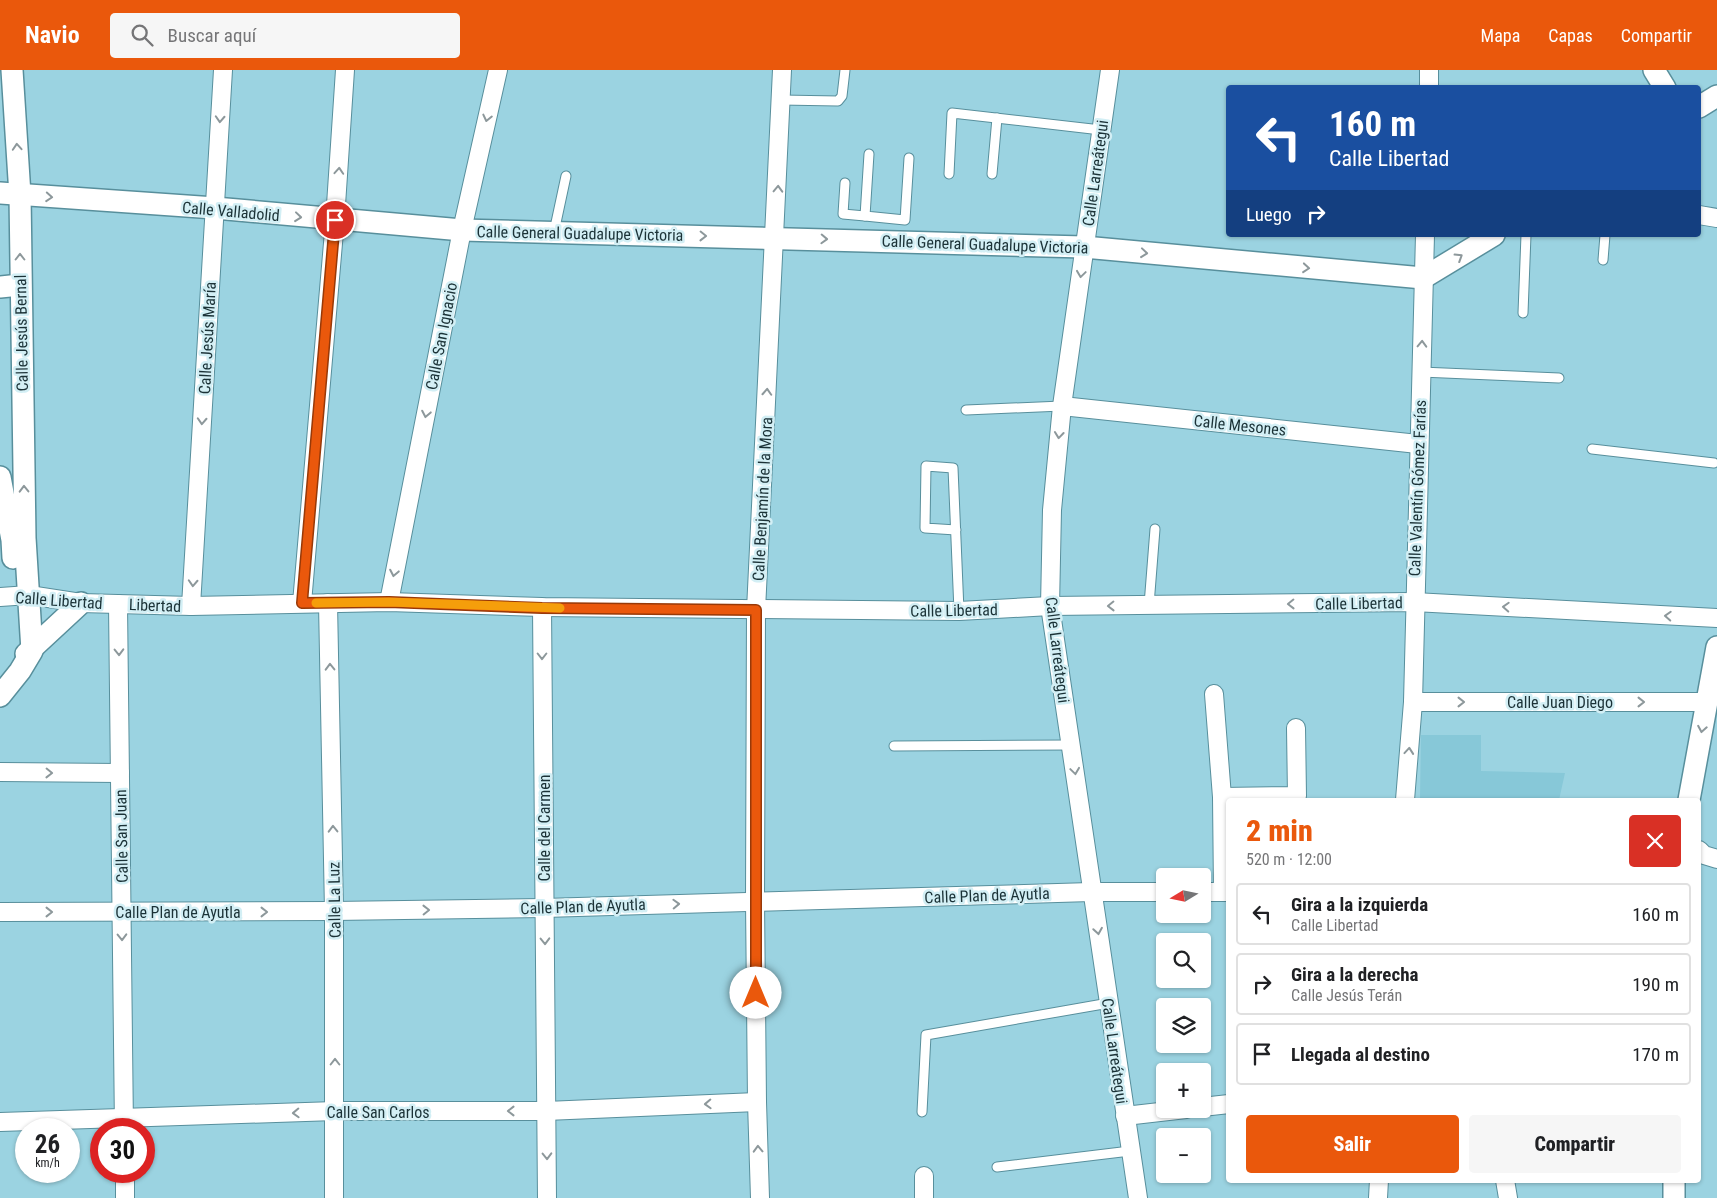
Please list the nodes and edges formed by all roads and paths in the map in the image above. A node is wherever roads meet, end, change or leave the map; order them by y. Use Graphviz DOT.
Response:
graph roads {
  1 [pos="12,70"];
  2 [pos="223,70"];
  3 [pos="345,70"];
  4 [pos="498,70"];
  5 [pos="782,70"];
  6 [pos="845,70"];
  7 [pos="1110,70"];
  8 [pos="1429,70"];
  9 [pos="1654,70"];
  10 [pos="1429,85"];
  11 [pos="1663,85"];
  12 [pos="1717,96"];
  13 [pos="781,100"];
  14 [pos="1701,107"];
  15 [pos="997,118"];
  16 [pos="1101,130"];
  17 [pos="869,154"];
  18 [pos="909,158"];
  19 [pos="949,174"];
  20 [pos="992,174"];
  21 [pos="566,176"];
  22 [pos="845,183"];
  23 [pos="10,194"];
  24 [pos="215,208"];
  25 [pos="1701,215"];
  26 [pos="865,216"];
  27 [pos="1717,218"];
  28 [pos="335,220"];
  29 [pos="881,229"];
  30 [pos="462,230"];
  31 [pos="554,232"];
  32 [pos="1425,237"];
  33 [pos="1491,237"];
  34 [pos="1526,237"];
  35 [pos="1604,237"];
  36 [pos="776,238"];
  37 [pos="1084,247"];
  38 [pos="1603,260"];
  39 [pos="1424,278"];
  40 [pos="10,286"];
  41 [pos="1524,313"];
  42 [pos="1421,372"];
  43 [pos="1559,378"];
  44 [pos="1062,406"];
  45 [pos="966,410"];
  46 [pos="1418,444"];
  47 [pos="1592,449"];
  48 [pos="1714,463"];
  49 [pos="0,477"];
  50 [pos="1155,529"];
  51 [pos="956,530"];
  52 [pos="15,596"];
  53 [pos="389,602"];
  54 [pos="1414,602"];
  55 [pos="81,603"];
  56 [pos="302,603"];
  57 [pos="328,603"];
  58 [pos="118,604"];
  59 [pos="1149,605"];
  60 [pos="192,606"];
  61 [pos="1050,606"];
  62 [pos="542,608"];
  63 [pos="756,610"];
  64 [pos="959,612"];
  65 [pos="1717,618"];
  66 [pos="1717,647"];
  67 [pos="24,655"];
  68 [pos="0,678"];
  69 [pos="1214,694"];
  70 [pos="0,696"];
  71 [pos="1413,702"];
  72 [pos="1707,702"];
  73 [pos="1296,728"];
  74 [pos="1071,745"];
  75 [pos="894,746"];
  76 [pos="0,772"];
  77 [pos="120,774"];
  78 [pos="1222,797"];
  79 [pos="1405,798"];
  80 [pos="1689,798"];
  81 [pos="1701,852"];
  82 [pos="1717,859"];
  83 [pos="1091,892"];
  84 [pos="1156,892"];
  85 [pos="1211,892"];
  86 [pos="1226,892"];
  87 [pos="755,901"];
  88 [pos="544,908"];
  89 [pos="334,911"];
  90 [pos="0,912"];
  91 [pos="122,912"];
  92 [pos="1109,1003"];
  93 [pos="757,1102"];
  94 [pos="1226,1104"];
  95 [pos="1211,1106"];
  96 [pos="546,1111"];
  97 [pos="335,1112"];
  98 [pos="922,1112"];
  99 [pos="1156,1112"];
  100 [pos="1124,1116"];
  101 [pos="124,1118"];
  102 [pos="0,1122"];
  103 [pos="155,1122"];
  104 [pos="90,1123"];
  105 [pos="1130,1151"];
  106 [pos="997,1167"];
  107 [pos="924,1176"];
  108 [pos="125,1183"];
  109 [pos="1379,1183"];
  110 [pos="1506,1183"];
  111 [pos="1674,1183"];
  112 [pos="125,1198"];
  113 [pos="334,1198"];
  114 [pos="547,1198"];
  115 [pos="760,1198"];
  116 [pos="924,1198"];
  117 [pos="1138,1198"];
  118 [pos="1378,1198"];
  119 [pos="1508,1198"];
  120 [pos="1674,1198"];
  23 -- 1 [label="street, Calle Jesús Bernal, one-way"];
  2 -- 24 [label="street, Calle Jesús María, one-way"];
  28 -- 3 [label="street, one-way"];
  4 -- 30 [label="street, Calle San Ignacio, one-way"];
  5 -- 13 [label="street, Calle Benjamín de la Mora"];
  6 -- 13 [label="lane"];
  7 -- 16 [label="street, Calle Larreátegui"];
  8 -- 10 [label="street"];
  9 -- 11 [label="street"];
  12 -- 14 [label="street"];
  36 -- 13 [label="street, Calle Benjamín de la Mora, one-way"];
  15 -- 16 [label="lane"];
  15 -- 19 [label="lane"];
  15 -- 20 [label="lane"];
  16 -- 37 [label="street, Calle Larreátegui"];
  17 -- 26 [label="lane"];
  18 -- 29 [label="lane"];
  21 -- 31 [label="lane"];
  22 -- 26 [label="lane"];
  23 -- 24 [label="street, Calle Valladolid, one-way"];
  40 -- 23 [label="street, Calle Jesús Bernal, one-way"];
  24 -- 28 [label="street, Calle Valladolid, one-way"];
  24 -- 60 [label="street, Calle Jesús María, one-way"];
  25 -- 27 [label="street"];
  26 -- 29 [label="lane"];
  28 -- 30 [label="street, Calle Valladolid"];
  28 -- 56 [label="street"];
  36 -- 29 [label="street, Calle General Guadalupe Victoria, one-way"];
  29 -- 37 [label="street, Calle General Guadalupe Victoria"];
  30 -- 31 [label="street, Calle General Guadalupe Victoria"];
  30 -- 53 [label="street, Calle San Ignacio, one-way"];
  31 -- 36 [label="street, Calle General Guadalupe Victoria, one-way"];
  32 -- 39 [label="street, Calle Valentín Gómez Farías"];
  39 -- 33 [label="street, one-way"];
  34 -- 41 [label="lane"];
  35 -- 38 [label="lane"];
  63 -- 36 [label="street, Calle Benjamín de la Mora, one-way"];
  37 -- 39 [label="street, Calle General Guadalupe Victoria, one-way"];
  37 -- 44 [label="street, Calle Larreátegui, one-way"];
  42 -- 39 [label="street, Calle Valentín Gómez Farías, one-way"];
  52 -- 40 [label="street, Calle Jesús Bernal, one-way"];
  42 -- 43 [label="lane"];
  42 -- 46 [label="street, Calle Valentín Gómez Farías"];
  44 -- 45 [label="lane"];
  44 -- 46 [label="street, Calle Mesones"];
  44 -- 61 [label="street, Calle Larreátegui, one-way"];
  46 -- 54 [label="street, Calle Valentín Gómez Farías"];
  47 -- 48 [label="lane"];
  49 -- 52 [label="street"];
  50 -- 59 [label="lane"];
  51 -- 51 [label="lane"];
  51 -- 64 [label="lane"];
  52 -- 55 [label="street, Calle Libertad"];
  52 -- 67 [label="street"];
  53 -- 57 [label="street, Calle Libertad"];
  53 -- 62 [label="street, Calle Libertad"];
  54 -- 59 [label="street, Calle Libertad, one-way"];
  65 -- 54 [label="street, Calle Libertad, one-way"];
  54 -- 71 [label="street, Calle Valentín Gómez Farías"];
  55 -- 58 [label="street, Calle Libertad"];
  55 -- 67 [label="street"];
  56 -- 57 [label="street, Calle Libertad"];
  56 -- 60 [label="street, Calle Libertad"];
  89 -- 57 [label="street, Calle La Luz, one-way"];
  58 -- 60 [label="street, Libertad"];
  58 -- 77 [label="street, Calle San Juan, one-way"];
  59 -- 61 [label="street, Calle Libertad, one-way"];
  61 -- 64 [label="street, Calle Libertad"];
  61 -- 74 [label="street, Calle Larreátegui"];
  62 -- 63 [label="street, Calle Libertad"];
  62 -- 88 [label="street, Calle del Carmen, one-way"];
  63 -- 64 [label="street, Calle Libertad"];
  63 -- 87 [label="street, Calle Benjamín de la Mora"];
  66 -- 72 [label="street"];
  67 -- 68 [label="street"];
  67 -- 70 [label="street"];
  69 -- 78 [label="street"];
  71 -- 72 [label="street, Calle Juan Diego, one-way"];
  79 -- 71 [label="street, Calle Valentín Gómez Farías, one-way"];
  72 -- 80 [label="street, one-way"];
  73 -- 78 [label="street"];
  74 -- 75 [label="lane"];
  74 -- 83 [label="street, Calle Larreátegui, one-way"];
  76 -- 77 [label="street, one-way"];
  77 -- 91 [label="street, Calle San Juan"];
  78 -- 86 [label="street"];
  81 -- 82 [label="street"];
  83 -- 84 [label="street, Calle Plan de Ayutla"];
  83 -- 87 [label="street, Calle Plan de Ayutla"];
  83 -- 92 [label="street, Calle Larreátegui, one-way"];
  85 -- 86 [label="street"];
  88 -- 87 [label="street, Calle Plan de Ayutla, one-way"];
  87 -- 93 [label="street, Calle Benjamín de la Mora"];
  89 -- 88 [label="street, Calle Plan de Ayutla, one-way"];
  88 -- 96 [label="street, Calle del Carmen, one-way"];
  91 -- 89 [label="street, Calle Plan de Ayutla, one-way"];
  97 -- 89 [label="street, Calle La Luz, one-way"];
  90 -- 91 [label="street, Calle Plan de Ayutla, one-way"];
  91 -- 101 [label="street, Calle San Juan, one-way"];
  92 -- 98 [label="lane"];
  92 -- 100 [label="street, Calle Larreátegui"];
  93 -- 96 [label="street, Calle San Carlos, one-way"];
  115 -- 93 [label="street, Calle Benjamín de la Mora, one-way"];
  94 -- 95 [label="street"];
  96 -- 97 [label="street, Calle San Carlos, one-way"];
  96 -- 114 [label="street, Calle del Carmen, one-way"];
  97 -- 103 [label="street, Calle San Carlos, one-way"];
  97 -- 113 [label="street, Calle La Luz"];
  99 -- 100 [label="street"];
  100 -- 105 [label="street, Calle Larreátegui"];
  102 -- 104 [label="street, Calle San Carlos"];
  105 -- 106 [label="lane"];
  105 -- 117 [label="street, Calle Larreátegui"];
  107 -- 116 [label="street"];
  108 -- 112 [label="street"];
  109 -- 118 [label="street"];
  110 -- 119 [label="street"];
  111 -- 120 [label="street"];
}
